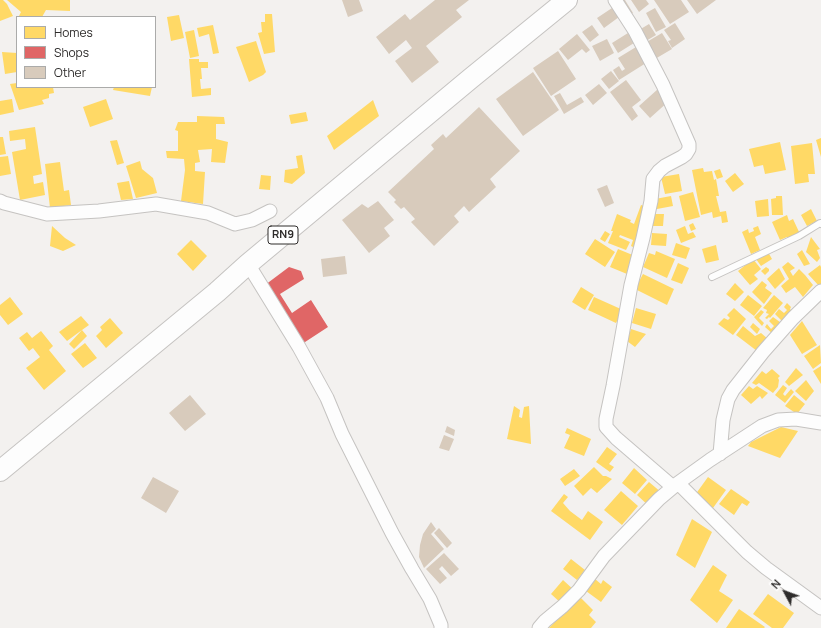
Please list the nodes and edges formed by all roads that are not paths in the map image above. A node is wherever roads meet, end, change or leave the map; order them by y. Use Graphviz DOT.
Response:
graph roads {
  1 [pos="566,0"];
  2 [pos="615,0"];
  3 [pos="0,201"];
  4 [pos="270,211"];
  5 [pos="821,224"];
  6 [pos="248,264"];
  7 [pos="712,277"];
  8 [pos="821,292"];
  9 [pos="821,423"];
  10 [pos="720,454"];
  11 [pos="0,471"];
  12 [pos="675,485"];
  13 [pos="821,608"];
  14 [pos="441,628"];
  15 [pos="539,628"];
  1 -- 6 [label="main road, RN9"];
  2 -- 12 [label="street"];
  3 -- 4 [label="street"];
  5 -- 7 [label="lane"];
  6 -- 11 [label="main road, RN9"];
  6 -- 14 [label="street"];
  8 -- 10 [label="street"];
  9 -- 10 [label="street"];
  10 -- 12 [label="street"];
  12 -- 13 [label="street"];
  12 -- 15 [label="street"];
}
